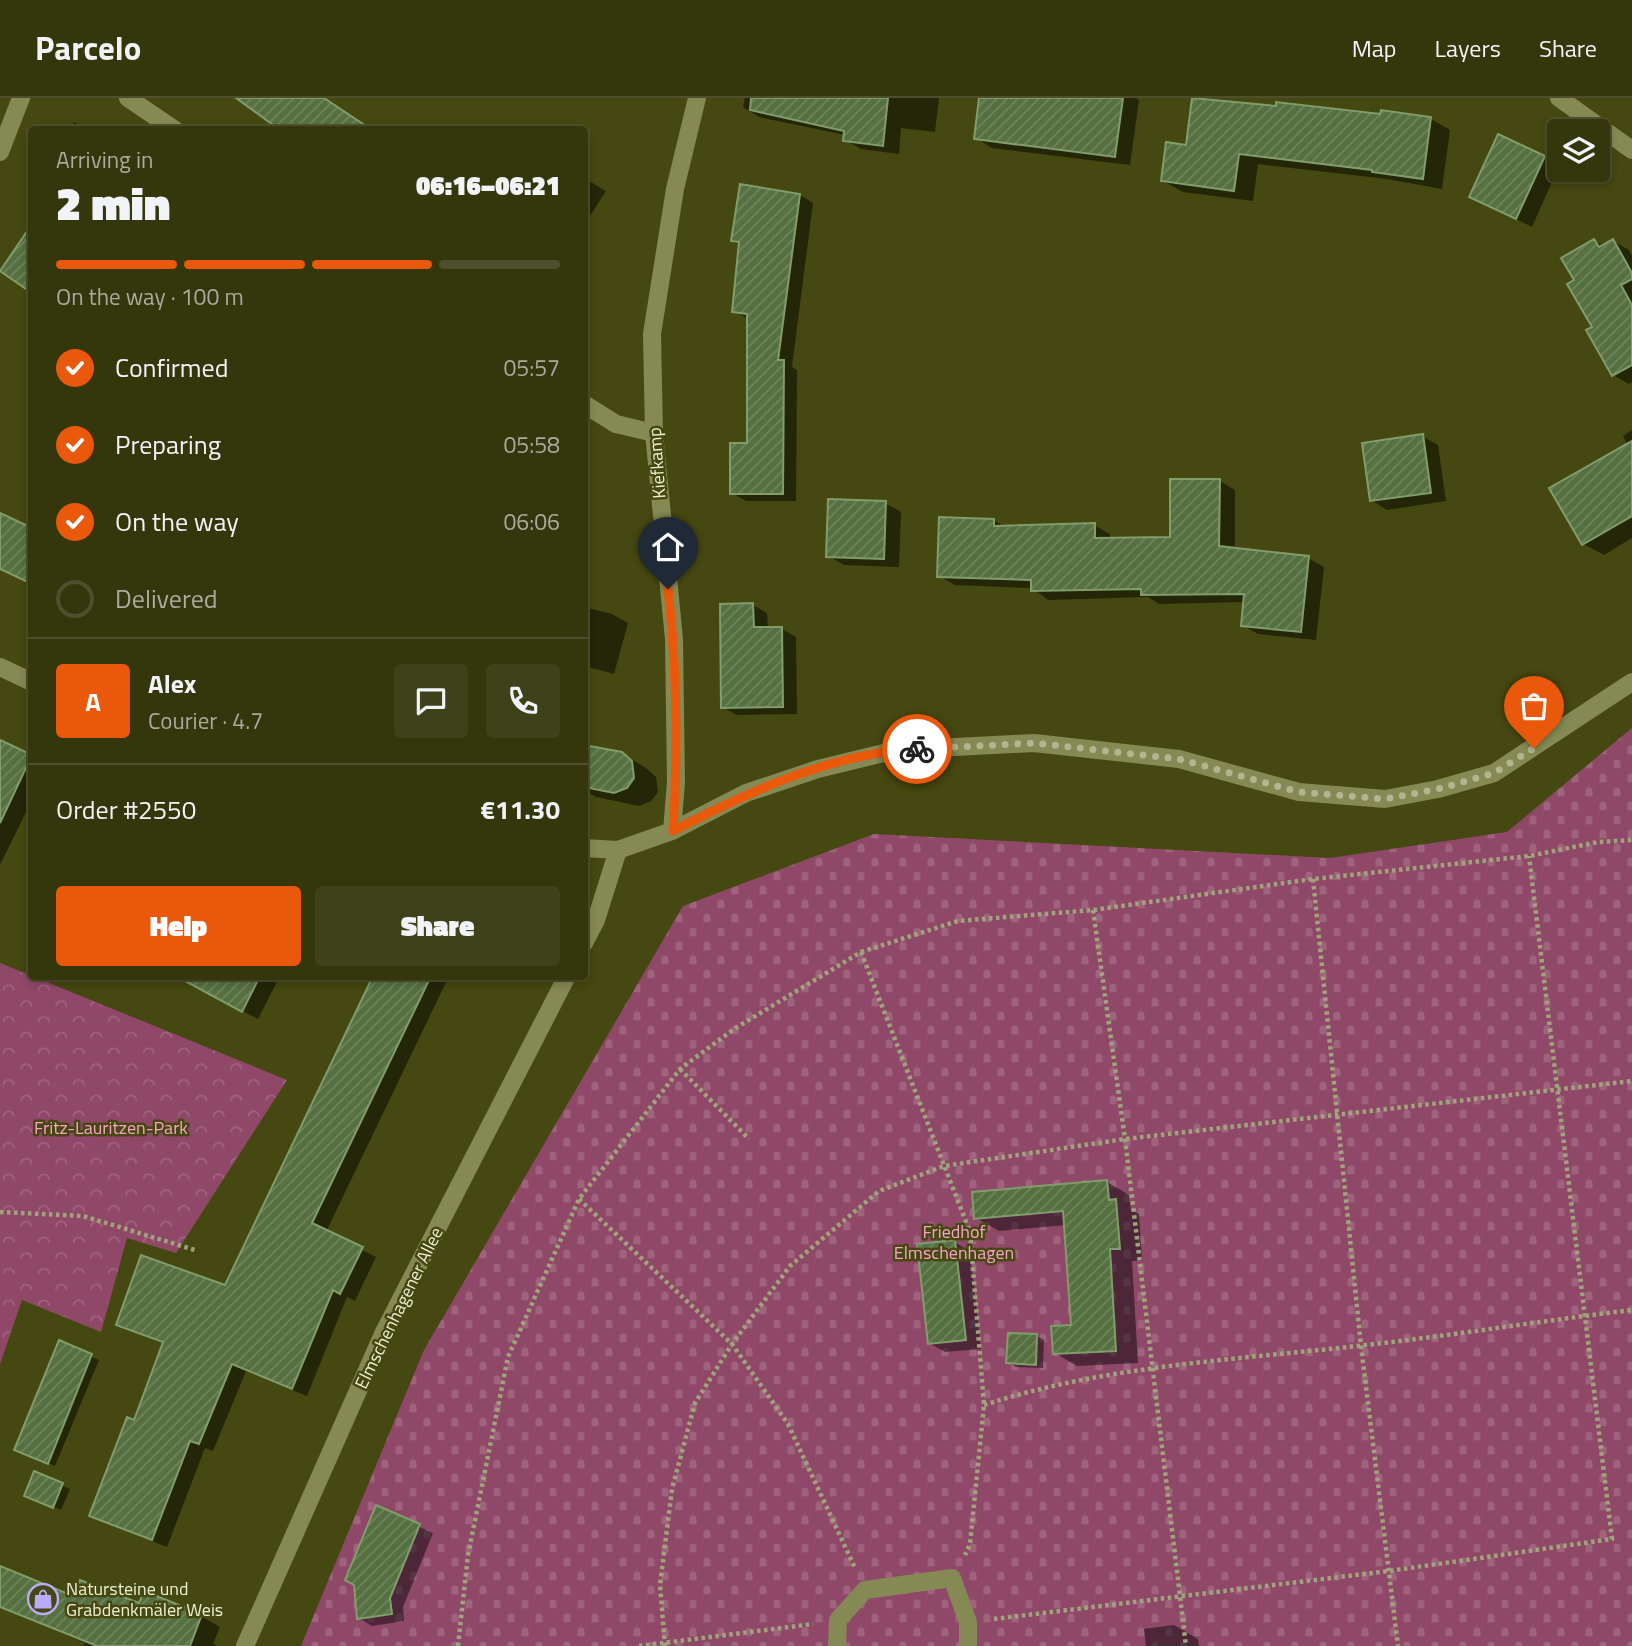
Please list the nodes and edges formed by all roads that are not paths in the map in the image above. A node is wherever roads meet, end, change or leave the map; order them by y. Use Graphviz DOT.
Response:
graph roads {
  1 [pos="20,98"];
  2 [pos="128,98"];
  3 [pos="697,98"];
  4 [pos="1559,98"];
  5 [pos="169,126"];
  6 [pos="1632,150"];
  7 [pos="0,152"];
  8 [pos="588,406"];
  9 [pos="654,433"];
  10 [pos="0,667"];
  11 [pos="28,680"];
  12 [pos="1632,682"];
  13 [pos="673,831"];
  14 [pos="588,848"];
  15 [pos="618,850"];
  16 [pos="588,935"];
  17 [pos="565,980"];
  18 [pos="245,1646"];
  19 [pos="837,1646"];
  20 [pos="968,1646"];
  1 -- 7 [label="street"];
  2 -- 5 [label="street"];
  3 -- 9 [label="street, Kiefkamp"];
  4 -- 6 [label="street"];
  8 -- 9 [label="street"];
  9 -- 13 [label="street, Kiefkamp"];
  10 -- 11 [label="street"];
  12 -- 13 [label="street"];
  13 -- 15 [label="street"];
  14 -- 15 [label="street"];
  15 -- 16 [label="street"];
  17 -- 18 [label="street, Elmschenhagener Allee"];
  19 -- 20 [label="street"];
}
